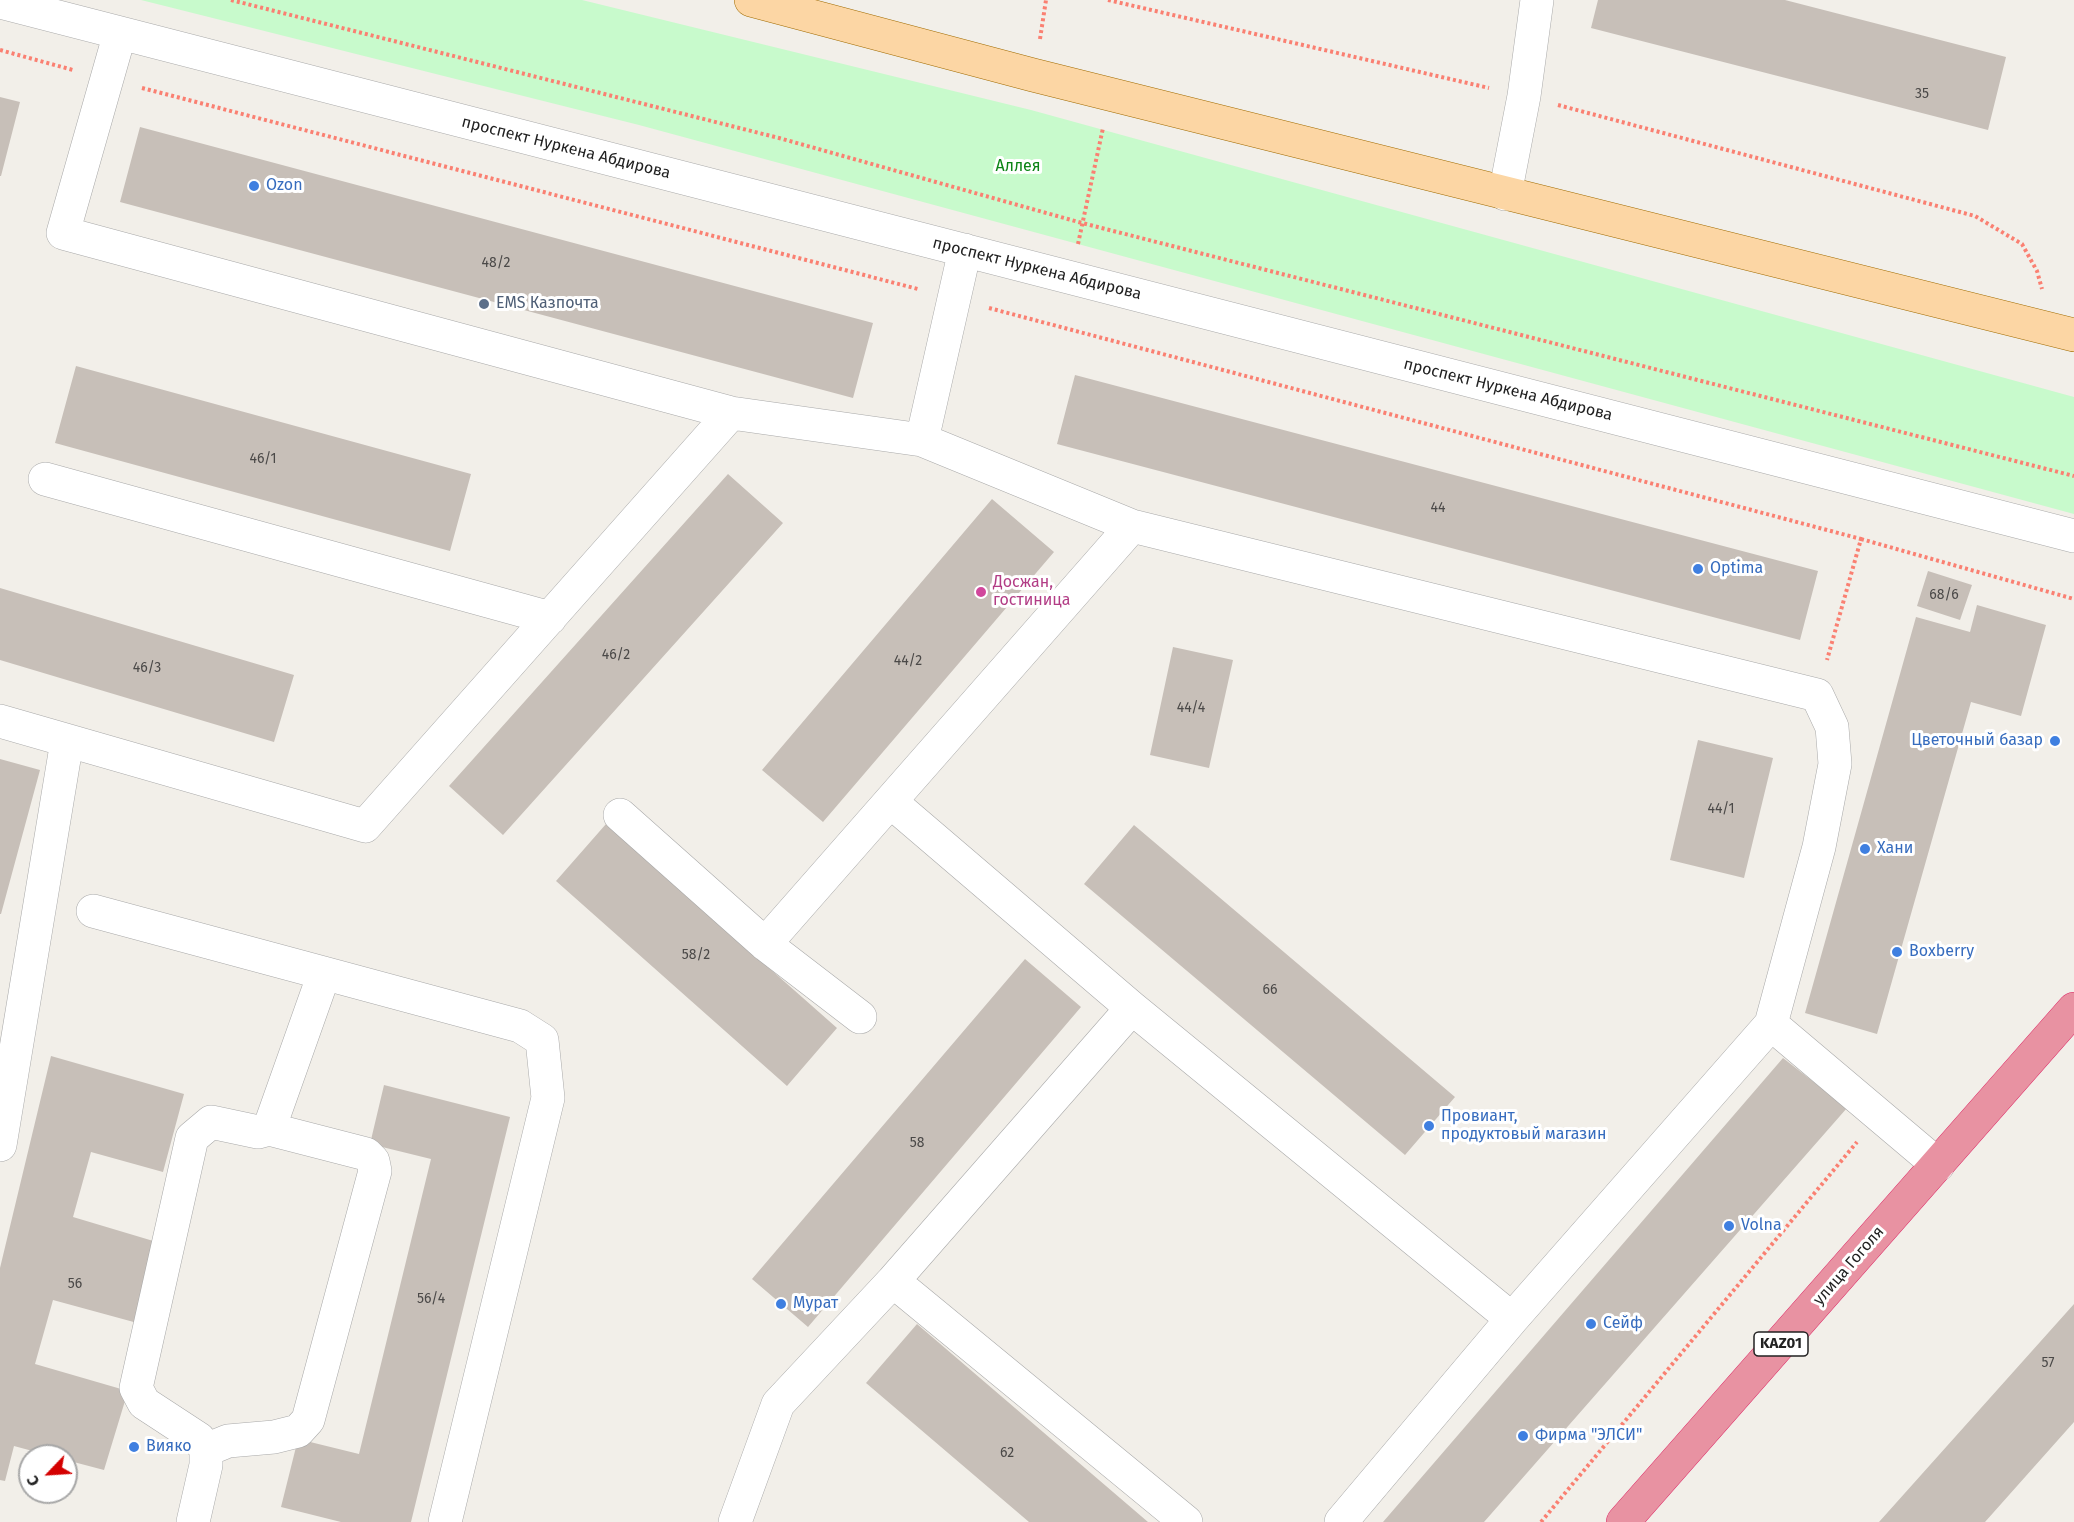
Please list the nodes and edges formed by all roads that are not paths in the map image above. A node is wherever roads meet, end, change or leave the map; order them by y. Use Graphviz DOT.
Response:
graph roads {
  1 [pos="751,0"];
  2 [pos="1537,0"];
  3 [pos="0,2"];
  4 [pos="120,33"];
  5 [pos="1505,194"];
  6 [pos="965,250"];
  7 [pos="2064,332"];
  8 [pos="731,413"];
  9 [pos="922,440"];
  10 [pos="45,479"];
  11 [pos="1132,526"];
  12 [pos="2074,536"];
  13 [pos="550,618"];
  14 [pos="0,721"];
  15 [pos="67,741"];
  16 [pos="891,802"];
  17 [pos="620,815"];
  18 [pos="93,911"];
  19 [pos="765,944"];
  20 [pos="324,974"];
  21 [pos="1132,1008"];
  22 [pos="2074,1010"];
  23 [pos="861,1017"];
  24 [pos="1771,1024"];
  25 [pos="269,1129"];
  26 [pos="0,1145"];
  27 [pos="1938,1166"];
  28 [pos="893,1281"];
  29 [pos="1512,1319"];
  30 [pos="206,1450"];
  31 [pos="193,1522"];
  32 [pos="445,1522"];
  33 [pos="735,1522"];
  34 [pos="1186,1522"];
  35 [pos="1341,1522"];
  36 [pos="1623,1522"];
  1 -- 5 [label="main road"];
  2 -- 5 [label="street"];
  3 -- 4 [label="street, проспект Нуркена Абдирова"];
  4 -- 6 [label="street, проспект Нуркена Абдирова"];
  4 -- 8 [label="street"];
  5 -- 7 [label="main road"];
  6 -- 9 [label="street"];
  6 -- 12 [label="street, проспект Нуркена Абдирова"];
  8 -- 9 [label="street"];
  8 -- 13 [label="street"];
  9 -- 11 [label="street"];
  10 -- 13 [label="street"];
  11 -- 16 [label="street"];
  11 -- 24 [label="street"];
  13 -- 15 [label="street"];
  14 -- 15 [label="street"];
  15 -- 26 [label="street"];
  16 -- 19 [label="street"];
  16 -- 21 [label="street"];
  17 -- 19 [label="street"];
  18 -- 20 [label="street"];
  19 -- 23 [label="street"];
  20 -- 25 [label="street"];
  20 -- 32 [label="street"];
  21 -- 28 [label="street"];
  21 -- 29 [label="street"];
  22 -- 27 [label="highway, улица Гоголя / KАZ01"];
  24 -- 27 [label="street"];
  24 -- 29 [label="street"];
  25 -- 30 [label="street"];
  25 -- 30 [label="street"];
  27 -- 36 [label="highway, улица Гоголя / KАZ01"];
  28 -- 33 [label="street"];
  28 -- 34 [label="street"];
  29 -- 35 [label="street"];
  30 -- 31 [label="street"];
}
